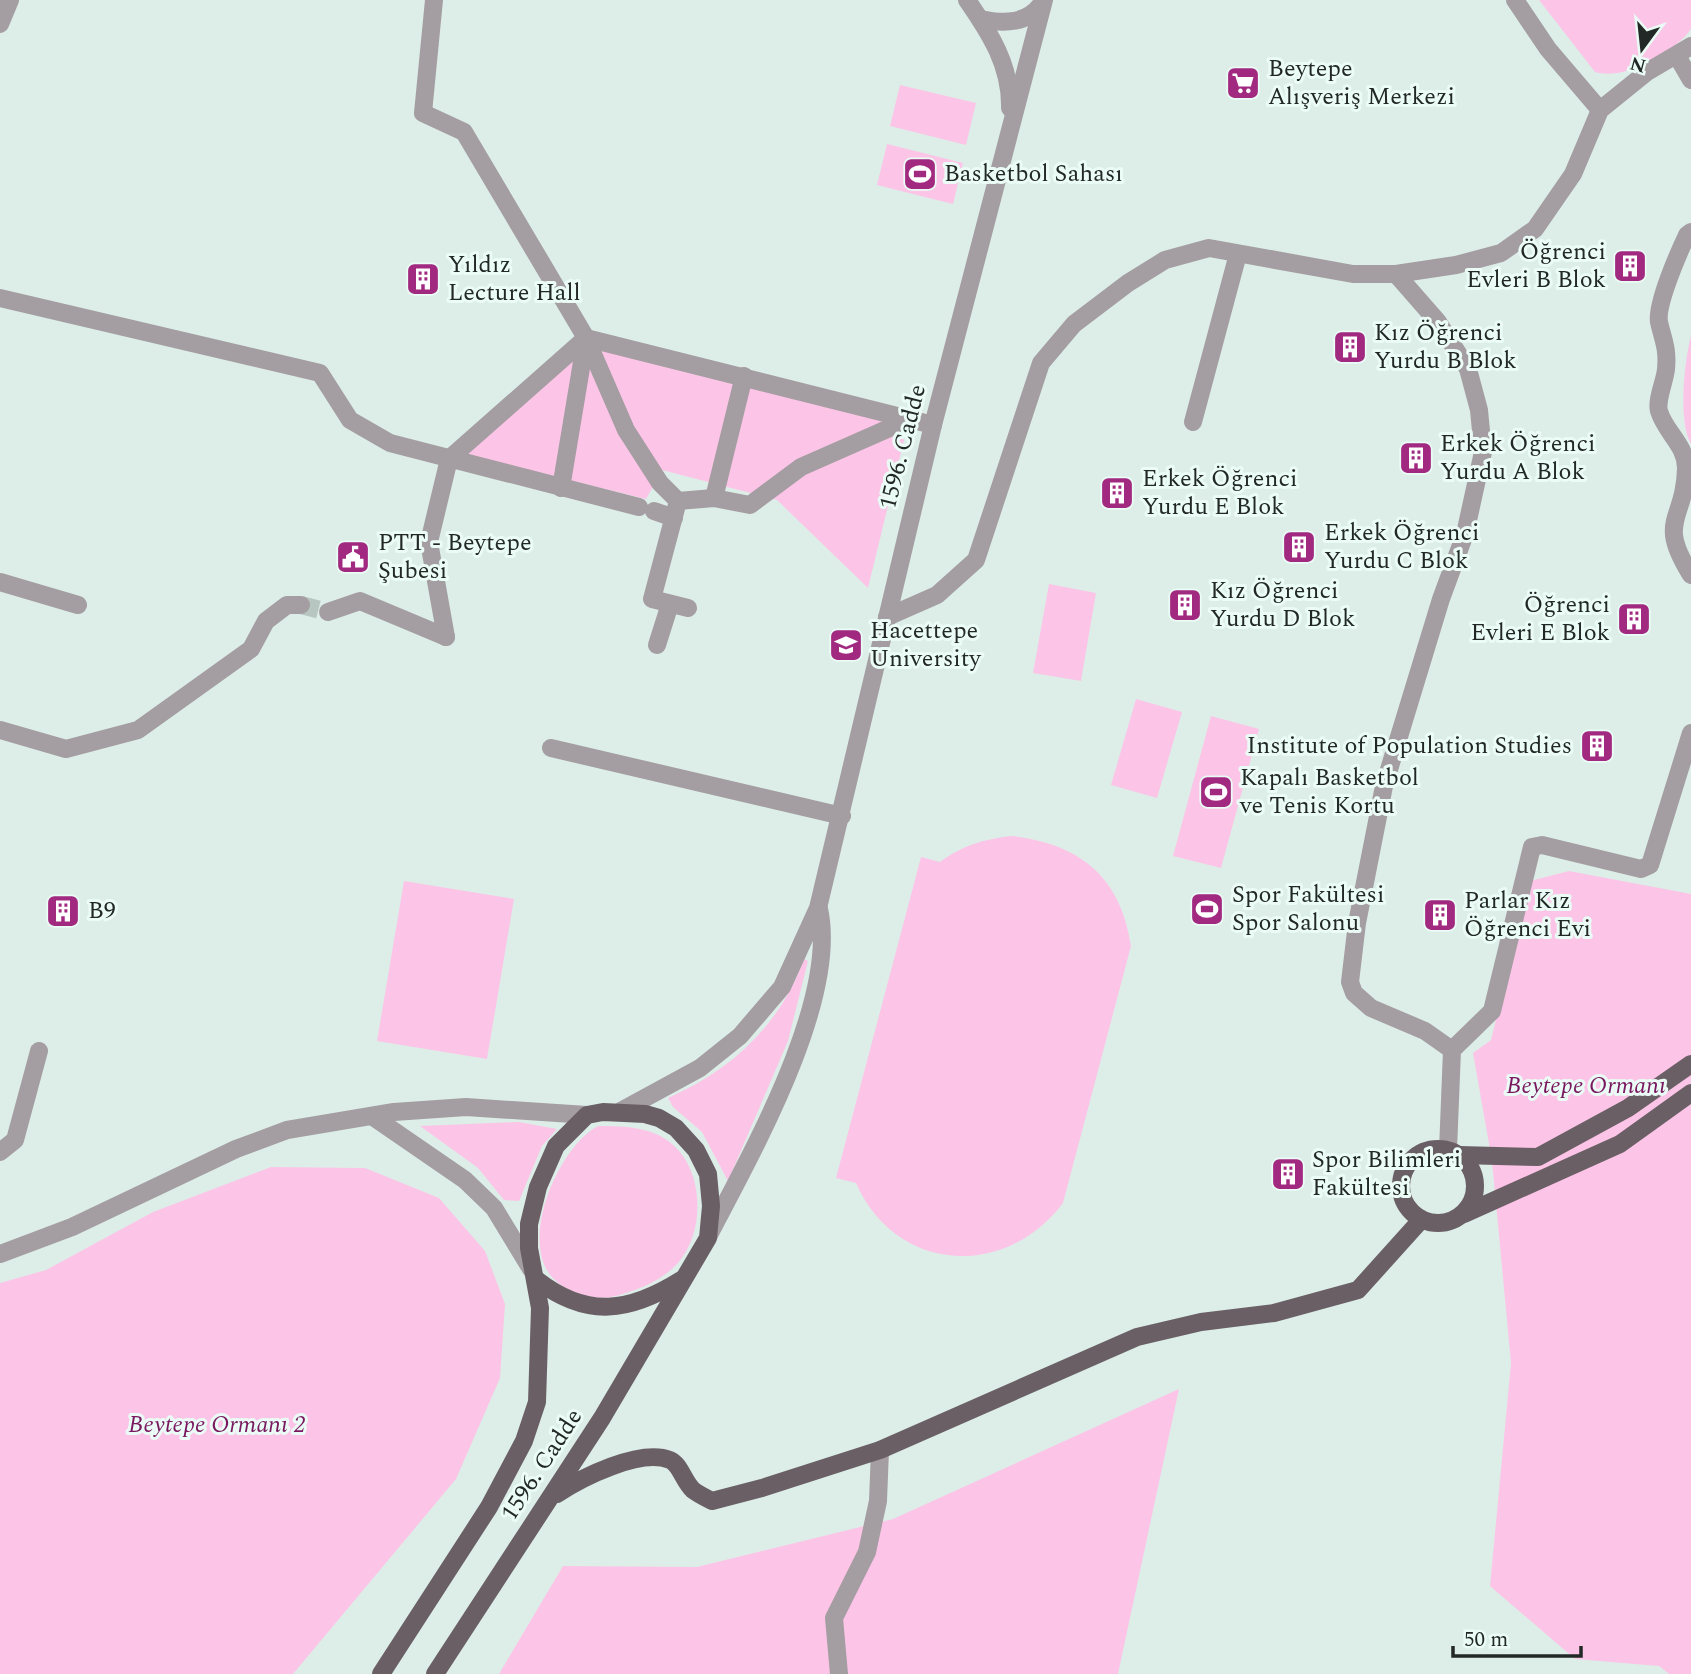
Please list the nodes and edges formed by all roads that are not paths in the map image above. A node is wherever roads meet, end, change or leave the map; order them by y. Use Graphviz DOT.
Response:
graph roads {
  1 [pos="10,0"];
  2 [pos="434,0"];
  3 [pos="967,0"];
  4 [pos="1044,0"];
  5 [pos="1515,0"];
  6 [pos="980,19"];
  7 [pos="0,24"];
  8 [pos="1684,51"];
  9 [pos="1691,80"];
  10 [pos="1600,110"];
  11 [pos="1010,126"];
  12 [pos="1691,232"];
  13 [pos="1238,254"];
  14 [pos="1396,274"];
  15 [pos="0,298"];
  16 [pos="586,338"];
  17 [pos="744,376"];
  18 [pos="910,419"];
  19 [pos="1193,422"];
  20 [pos="933,425"];
  21 [pos="449,459"];
  22 [pos="561,488"];
  23 [pos="714,498"];
  24 [pos="676,509"];
  25 [pos="1691,575"];
  26 [pos="0,582"];
  27 [pos="670,604"];
  28 [pos="78,605"];
  29 [pos="301,605"];
  30 [pos="688,608"];
  31 [pos="328,612"];
  32 [pos="887,617"];
  33 [pos="657,645"];
  34 [pos="0,730"];
  35 [pos="1691,733"];
  36 [pos="551,748"];
  37 [pos="842,816"];
  38 [pos="818,908"];
  39 [pos="1452,1050"];
  40 [pos="38,1051"];
  41 [pos="1691,1064"];
  42 [pos="1691,1093"];
  43 [pos="621,1111"];
  44 [pos="587,1115"];
  45 [pos="372,1116"];
  46 [pos="0,1152"];
  47 [pos="1453,1152"];
  48 [pos="1464,1214"];
  49 [pos="1421,1220"];
  50 [pos="708,1238"];
  51 [pos="0,1254"];
  52 [pos="684,1279"];
  53 [pos="537,1280"];
  54 [pos="880,1450"];
  55 [pos="549,1500"];
  56 [pos="381,1674"];
  57 [pos="435,1674"];
  58 [pos="839,1674"];
  1 -- 7 [label="street"];
  2 -- 16 [label="street"];
  3 -- 6 [label="street"];
  4 -- 6 [label="street"];
  4 -- 11 [label="street, 1596. Cadde"];
  5 -- 10 [label="street"];
  6 -- 11 [label="street"];
  8 -- 9 [label="street"];
  8 -- 10 [label="street"];
  10 -- 14 [label="street"];
  11 -- 20 [label="street, 1596. Cadde"];
  12 -- 25 [label="street"];
  13 -- 14 [label="street"];
  13 -- 19 [label="street"];
  13 -- 32 [label="street"];
  14 -- 39 [label="street"];
  15 -- 21 [label="street"];
  16 -- 17 [label="street"];
  16 -- 21 [label="street"];
  16 -- 22 [label="street"];
  16 -- 24 [label="street"];
  17 -- 18 [label="street"];
  17 -- 23 [label="street"];
  18 -- 20 [label="street"];
  18 -- 23 [label="street"];
  20 -- 32 [label="street, 1596. Cadde"];
  21 -- 22 [label="street"];
  21 -- 31 [label="street"];
  22 -- 24 [label="street"];
  23 -- 24 [label="street"];
  24 -- 27 [label="street"];
  26 -- 28 [label="street"];
  27 -- 30 [label="street"];
  27 -- 33 [label="street"];
  29 -- 34 [label="street"];
  32 -- 37 [label="street, 1596. Cadde"];
  35 -- 39 [label="street"];
  36 -- 37 [label="street"];
  37 -- 38 [label="street, 1596. Cadde"];
  38 -- 43 [label="street, 1596. Cadde"];
  38 -- 50 [label="street, 1596. Cadde"];
  39 -- 47 [label="street"];
  40 -- 46 [label="street"];
  41 -- 47 [label="main road"];
  42 -- 48 [label="main road"];
  43 -- 44 [label="main road, 1596. Cadde"];
  43 -- 50 [label="main road, 1596. Cadde"];
  44 -- 45 [label="street"];
  44 -- 53 [label="main road, 1596. Cadde"];
  45 -- 51 [label="street"];
  45 -- 53 [label="street"];
  47 -- 48 [label="main road"];
  47 -- 49 [label="main road"];
  48 -- 49 [label="main road"];
  49 -- 54 [label="main road"];
  50 -- 52 [label="main road, 1596. Cadde"];
  52 -- 53 [label="main road"];
  52 -- 55 [label="main road, 1596. Cadde"];
  53 -- 56 [label="main road, 1596. Cadde"];
  54 -- 55 [label="main road"];
  54 -- 58 [label="street"];
  55 -- 57 [label="main road, 1596. Cadde"];
}
